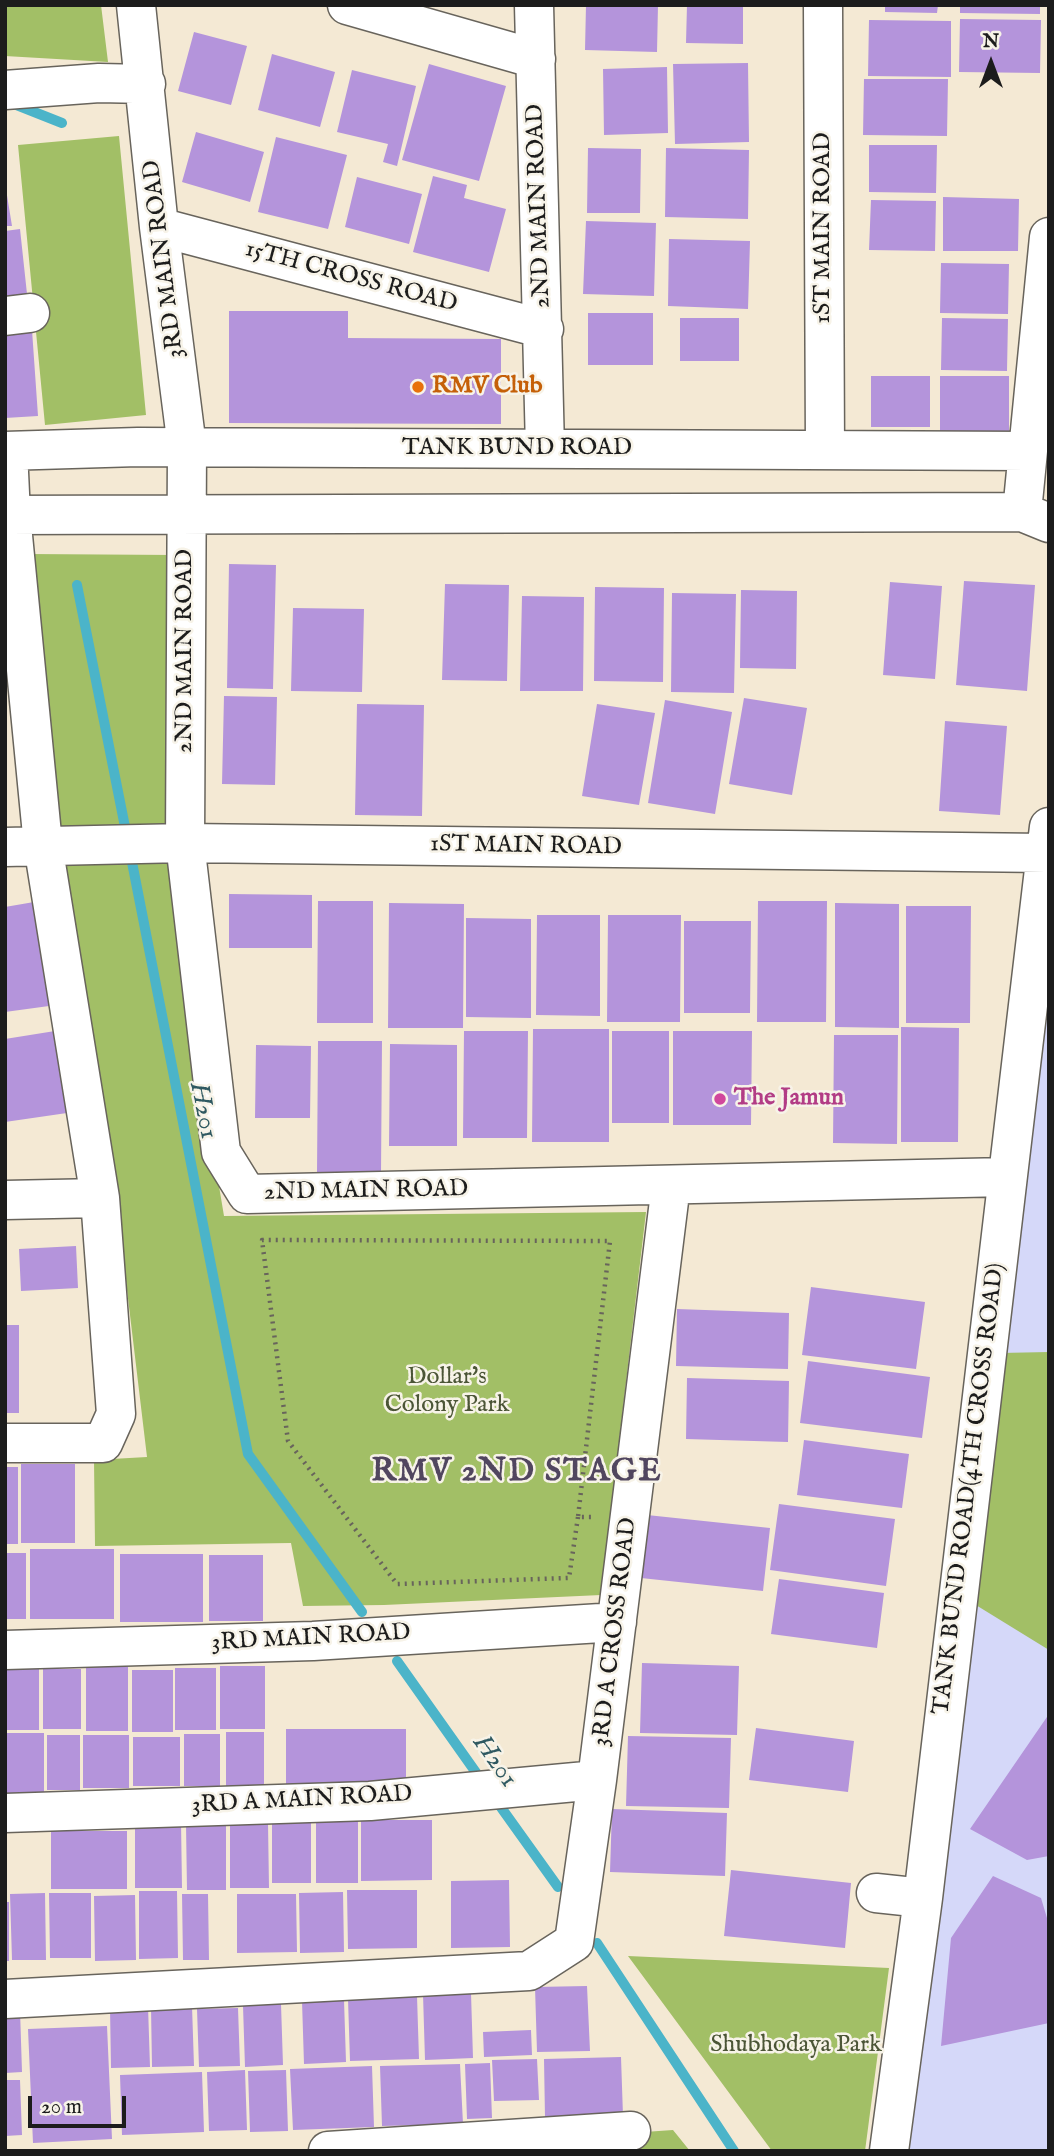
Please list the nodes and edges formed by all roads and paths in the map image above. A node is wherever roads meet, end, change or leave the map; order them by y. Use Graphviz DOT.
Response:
graph roads {
  1 [pos="136,5"];
  2 [pos="347,5"];
  3 [pos="534,5"];
  4 [pos="823,5"];
  5 [pos="536,59"];
  6 [pos="125,84"];
  7 [pos="5,90"];
  8 [pos="159,227"];
  9 [pos="1049,237"];
  10 [pos="544,329"];
  11 [pos="165,447"];
  12 [pos="545,449"];
  13 [pos="825,450"];
  14 [pos="1028,450"];
  15 [pos="7,451"];
  16 [pos="187,514"];
  17 [pos="8,515"];
  18 [pos="1036,518"];
  19 [pos="1048,840"];
  20 [pos="176,843"];
  21 [pos="57,845"];
  22 [pos="5,847"];
  23 [pos="1007,1177"];
  24 [pos="671,1185"];
  25 [pos="100,1198"];
  26 [pos="5,1200"];
  27 [pos="5,1443"];
  28 [pos="578,1517"];
  29 [pos="630,1518"];
  30 [pos="617,1622"];
  31 [pos="5,1650"];
  32 [pos="597,1780"];
  33 [pos="5,1813"];
  34 [pos="876,1893"];
  35 [pos="923,1898"];
  36 [pos="5,2000"];
  37 [pos="632,2131"];
  38 [pos="502,2145"];
  39 [pos="328,2151"];
  40 [pos="889,2151"];
  1 -- 6 [label="street, 3RD MAIN ROAD"];
  2 -- 5 [label="street"];
  3 -- 5 [label="street, 2ND MAIN ROAD"];
  4 -- 13 [label="street, 1ST MAIN ROAD"];
  5 -- 10 [label="street, 2ND MAIN ROAD"];
  6 -- 7 [label="street"];
  6 -- 8 [label="street, 3RD MAIN ROAD"];
  8 -- 10 [label="street, 15TH CROSS ROAD"];
  8 -- 11 [label="street, 3RD MAIN ROAD"];
  9 -- 14 [label="street"];
  10 -- 12 [label="street, 2ND MAIN ROAD"];
  11 -- 12 [label="street, TANK BUND ROAD"];
  11 -- 15 [label="street, TANK BUND ROAD"];
  11 -- 16 [label="street, 3RD MAIN ROAD"];
  12 -- 13 [label="street, TANK BUND ROAD"];
  13 -- 14 [label="street, TANK BUND ROAD"];
  14 -- 18 [label="street"];
  15 -- 17 [label="street"];
  16 -- 17 [label="street"];
  16 -- 18 [label="street"];
  16 -- 20 [label="street, 2ND MAIN ROAD"];
  17 -- 21 [label="street"];
  19 -- 20 [label="street, 1ST MAIN ROAD"];
  19 -- 23 [label="street, TANK BUND ROAD(4TH CROSS ROAD)"];
  20 -- 21 [label="street, 1ST MAIN ROAD"];
  20 -- 24 [label="street, 2ND MAIN ROAD"];
  21 -- 22 [label="street, 1ST MAIN ROAD"];
  21 -- 25 [label="street"];
  23 -- 24 [label="street, 2ND MAIN ROAD"];
  23 -- 35 [label="street, TANK BUND ROAD(4TH CROSS ROAD)"];
  24 -- 29 [label="street, 3RD A CROSS ROAD"];
  25 -- 26 [label="street"];
  25 -- 27 [label="street"];
  28 -- 28 [label="path"];
  28 -- 29 [label="path"];
  29 -- 30 [label="street, 3RD A CROSS ROAD"];
  30 -- 31 [label="street, 3RD MAIN ROAD"];
  30 -- 32 [label="street, 3RD A CROSS ROAD"];
  32 -- 33 [label="street, 3RD A MAIN ROAD"];
  32 -- 36 [label="street, 3RD A CROSS ROAD"];
  34 -- 35 [label="street"];
  35 -- 40 [label="street, TANK BUND ROAD(4TH CROSS ROAD)"];
  37 -- 38 [label="street"];
  38 -- 39 [label="street"];
}
